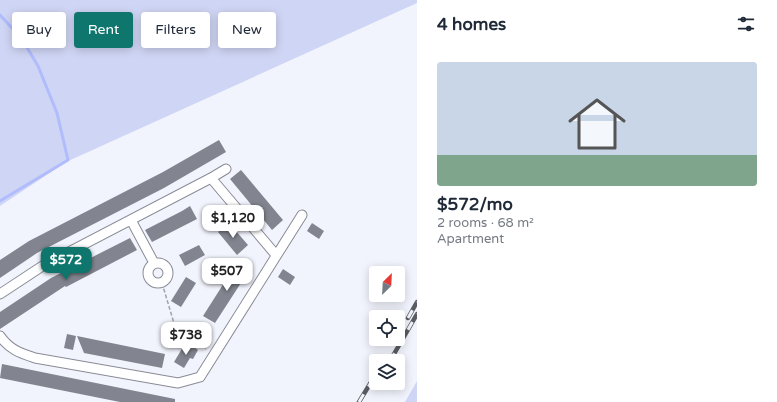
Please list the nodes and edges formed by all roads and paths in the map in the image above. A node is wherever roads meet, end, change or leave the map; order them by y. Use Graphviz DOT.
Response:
graph roads {
  1 [pos="226,169"];
  2 [pos="211,178"];
  3 [pos="302,215"];
  4 [pos="131,220"];
  5 [pos="276,255"];
  6 [pos="154,264"];
  7 [pos="162,283"];
  8 [pos="0,294"];
  9 [pos="0,336"];
  10 [pos="214,354"];
  1 -- 2 [label="street"];
  2 -- 4 [label="street"];
  2 -- 5 [label="street"];
  3 -- 5 [label="street"];
  4 -- 6 [label="street"];
  4 -- 8 [label="street"];
  5 -- 10 [label="street"];
  6 -- 7 [label="street"];
  6 -- 7 [label="street"];
  7 -- 10 [label="path"];
  9 -- 10 [label="street"];
}
